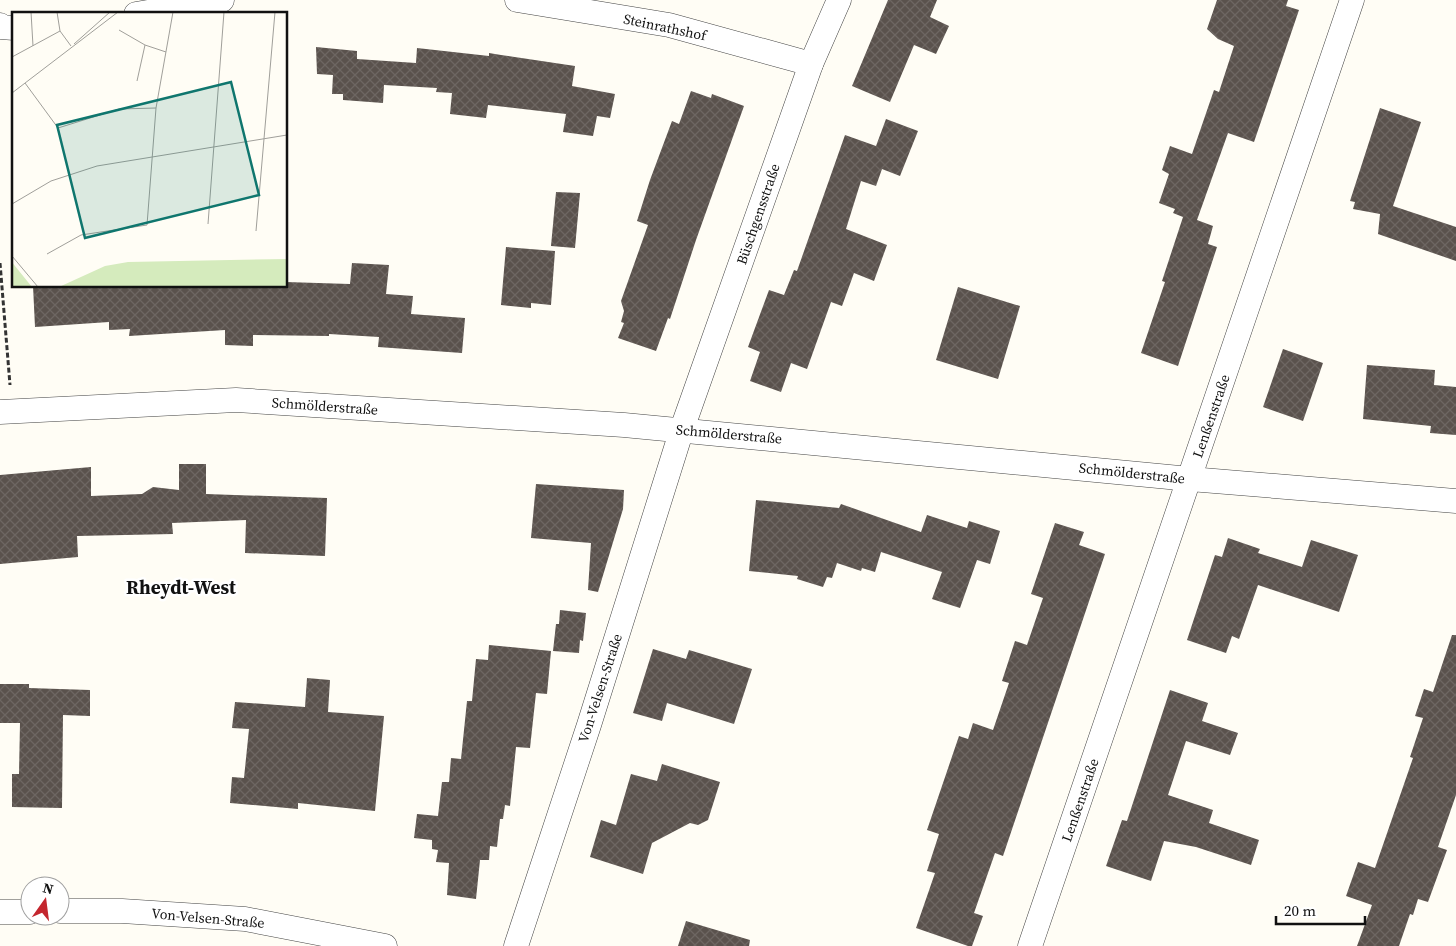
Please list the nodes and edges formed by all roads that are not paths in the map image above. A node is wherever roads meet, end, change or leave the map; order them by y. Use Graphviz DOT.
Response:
graph roads {
  1 [pos="222,0"];
  2 [pos="517,0"];
  3 [pos="839,0"];
  4 [pos="1352,0"];
  5 [pos="148,12"];
  6 [pos="0,25"];
  7 [pos="12,28"];
  8 [pos="811,64"];
  9 [pos="6,411"];
  10 [pos="682,429"];
  11 [pos="1190,479"];
  12 [pos="1456,501"];
  13 [pos="70,911"];
  14 [pos="0,912"];
  15 [pos="20,912"];
  16 [pos="385,946"];
  17 [pos="516,946"];
  18 [pos="1030,946"];
  1 -- 5 [label="street"];
  2 -- 8 [label="street, Steinrathshof"];
  3 -- 8 [label="street, Büschgensstraße"];
  4 -- 11 [label="street, Lenßenstraße"];
  6 -- 7 [label="street"];
  8 -- 10 [label="street, Büschgensstraße"];
  9 -- 10 [label="street, Schmölderstraße"];
  10 -- 11 [label="street, Schmölderstraße"];
  10 -- 17 [label="street, Von-Velsen-Straße"];
  11 -- 12 [label="street, Schmölderstraße"];
  11 -- 18 [label="street, Lenßenstraße"];
  13 -- 16 [label="street, Von-Velsen-Straße"];
  14 -- 15 [label="street"];
}
